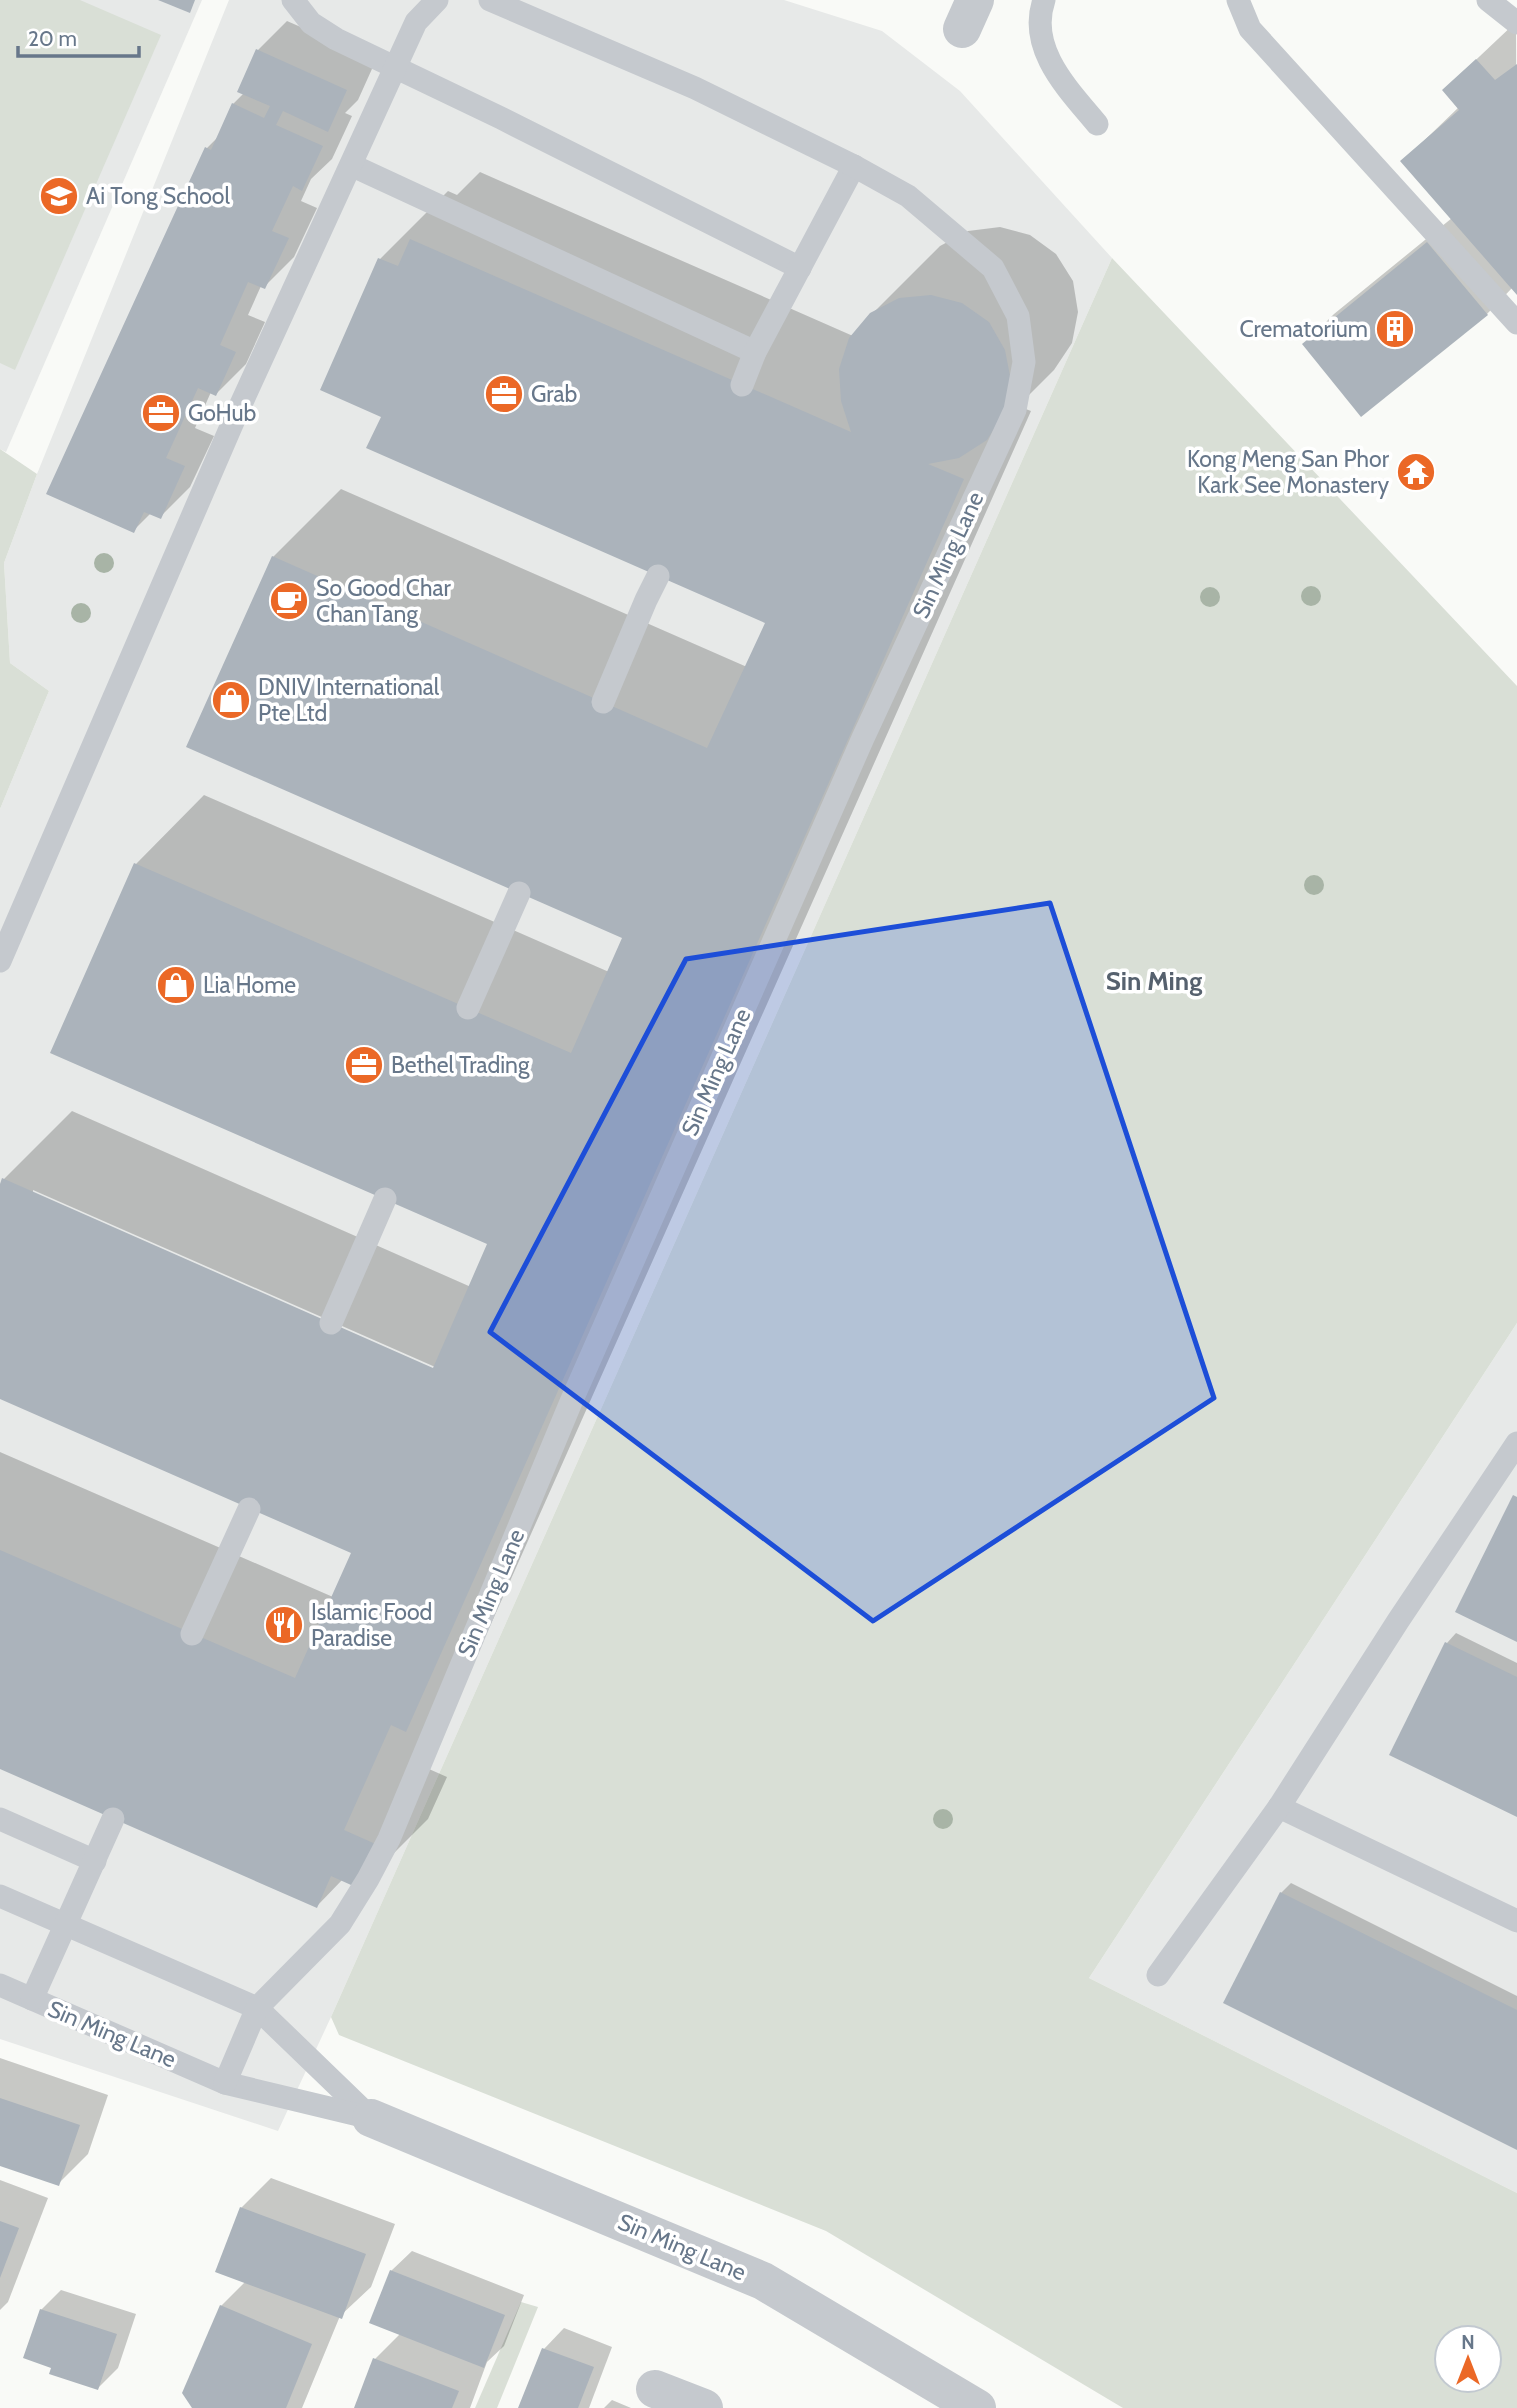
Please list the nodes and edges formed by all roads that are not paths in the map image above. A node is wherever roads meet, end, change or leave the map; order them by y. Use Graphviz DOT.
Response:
graph roads {
  1 [pos="293,0"];
  2 [pos="437,0"];
  3 [pos="490,0"];
  4 [pos="1044,0"];
  5 [pos="1238,0"];
  6 [pos="1488,0"];
  7 [pos="1517,23"];
  8 [pos="396,69"];
  9 [pos="1097,124"];
  10 [pos="351,165"];
  11 [pos="854,166"];
  12 [pos="800,268"];
  13 [pos="1517,323"];
  14 [pos="755,352"];
  15 [pos="742,385"];
  16 [pos="658,576"];
  17 [pos="603,702"];
  18 [pos="519,893"];
  19 [pos="0,961"];
  20 [pos="468,1008"];
  21 [pos="385,1199"];
  22 [pos="331,1323"];
  23 [pos="1517,1443"];
  24 [pos="249,1509"];
  25 [pos="192,1634"];
  26 [pos="1279,1807"];
  27 [pos="0,1819"];
  28 [pos="113,1819"];
  29 [pos="95,1861"];
  30 [pos="0,1896"];
  31 [pos="1517,1921"];
  32 [pos="66,1924"];
  33 [pos="1158,1975"];
  34 [pos="0,1985"];
  35 [pos="32,1999"];
  36 [pos="257,2008"];
  37 [pos="225,2083"];
  38 [pos="371,2118"];
  39 [pos="655,2389"];
  40 [pos="704,2408"];
  41 [pos="977,2408"];
  1 -- 8 [label="lane"];
  2 -- 8 [label="lane"];
  3 -- 11 [label="lane, Sin Ming Lane"];
  4 -- 9 [label="lane"];
  5 -- 13 [label="lane"];
  6 -- 7 [label="lane"];
  8 -- 10 [label="lane"];
  8 -- 12 [label="lane"];
  10 -- 14 [label="lane"];
  10 -- 19 [label="lane"];
  11 -- 12 [label="lane"];
  11 -- 36 [label="lane, Sin Ming Lane"];
  12 -- 14 [label="lane"];
  14 -- 15 [label="lane"];
  16 -- 17 [label="lane"];
  18 -- 20 [label="lane"];
  21 -- 22 [label="lane"];
  23 -- 26 [label="lane"];
  24 -- 25 [label="lane"];
  26 -- 31 [label="lane"];
  26 -- 33 [label="lane"];
  27 -- 29 [label="lane"];
  28 -- 29 [label="lane"];
  29 -- 32 [label="lane"];
  30 -- 32 [label="lane, Sin Ming Lane"];
  32 -- 35 [label="lane"];
  32 -- 36 [label="lane, Sin Ming Lane"];
  34 -- 35 [label="lane, Sin Ming Lane"];
  35 -- 37 [label="lane, Sin Ming Lane"];
  36 -- 37 [label="lane, Sin Ming Lane"];
  36 -- 38 [label="lane, Sin Ming Lane"];
  37 -- 38 [label="lane, Sin Ming Lane"];
  38 -- 41 [label="street, Sin Ming Lane"];
  39 -- 40 [label="street"];
}
